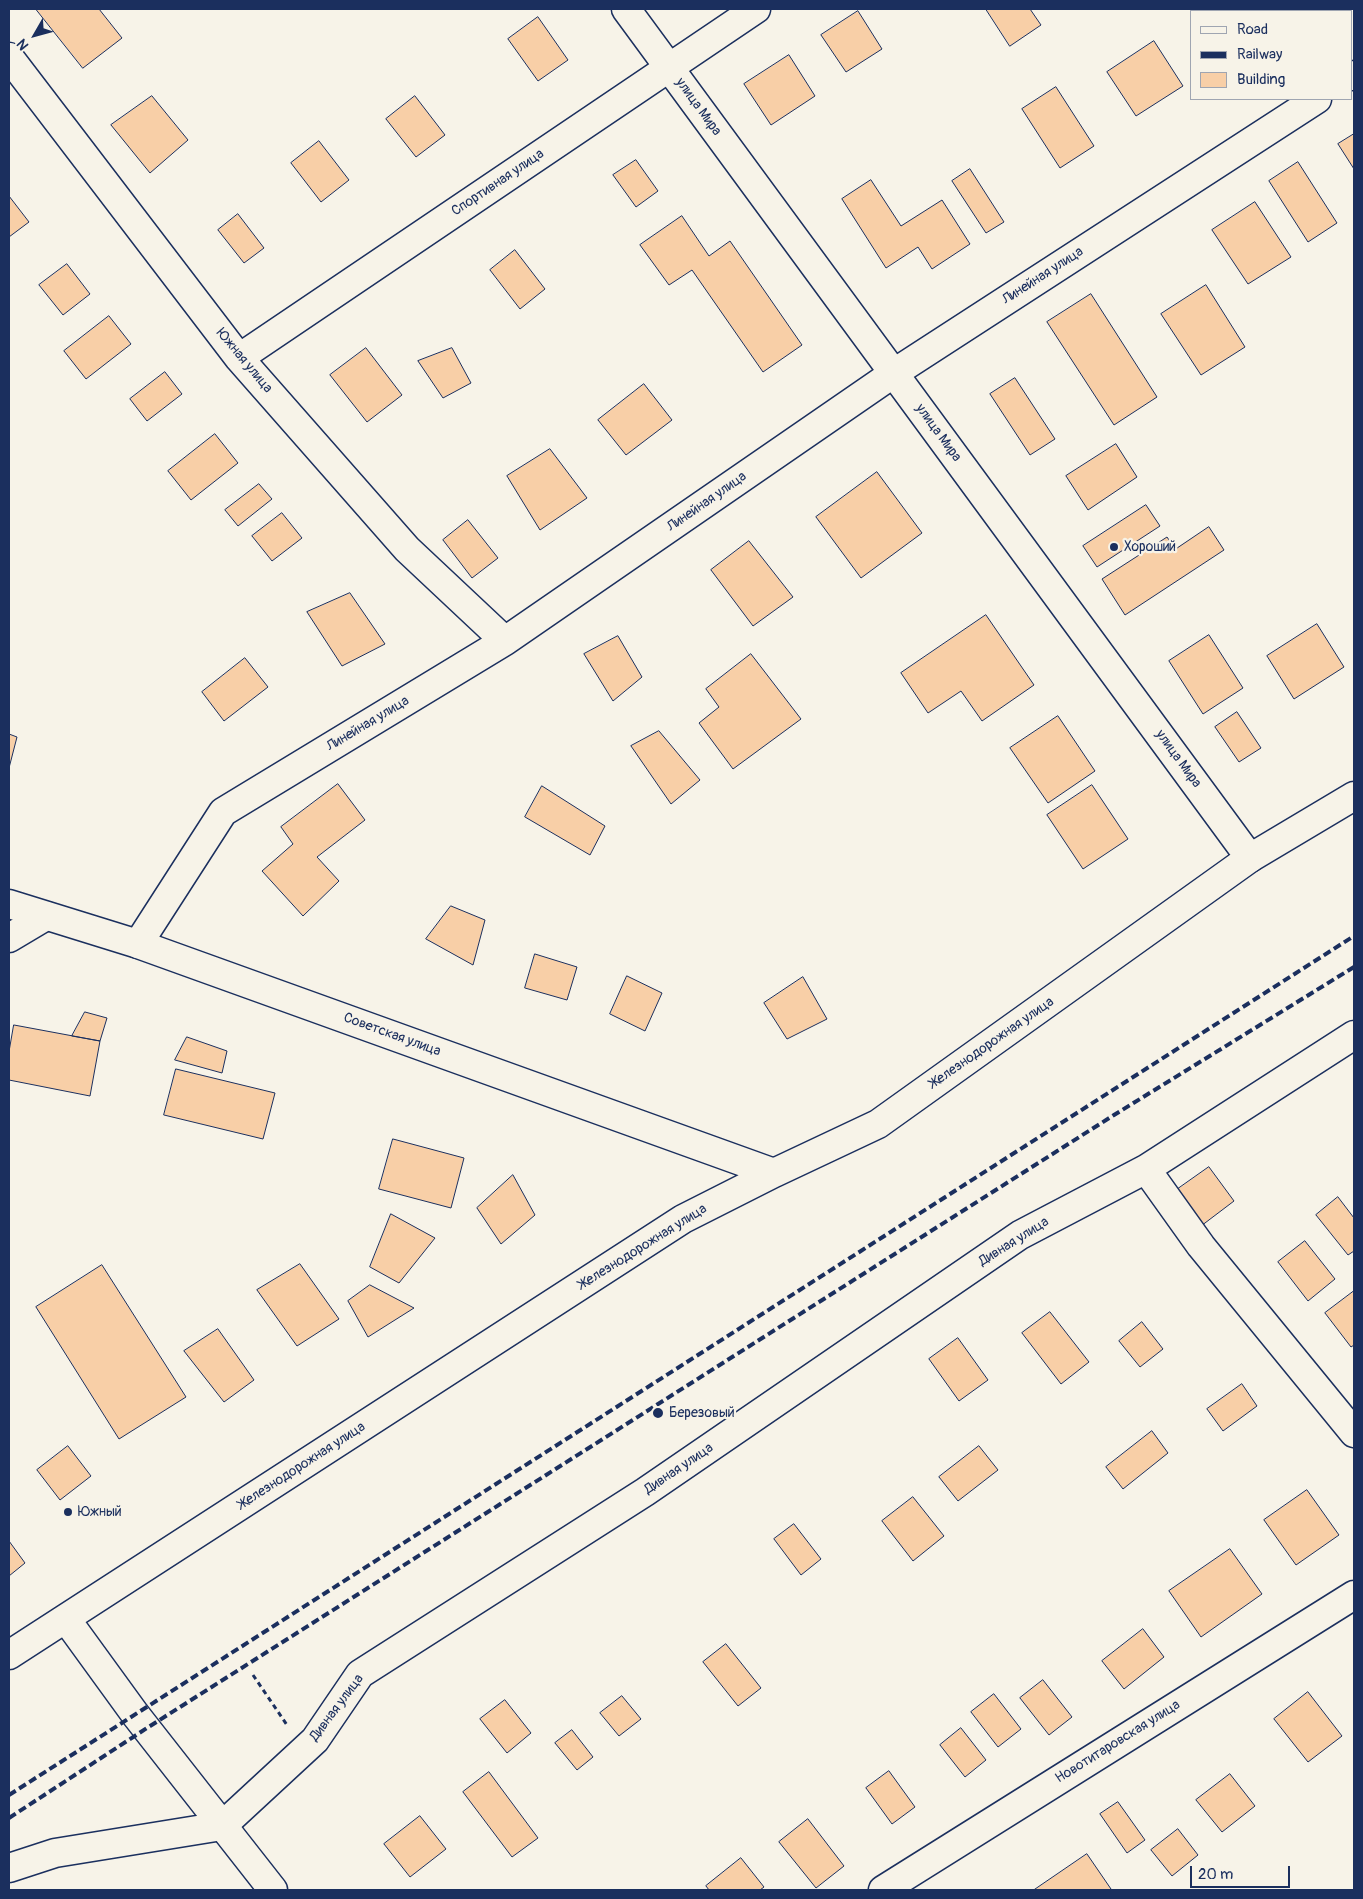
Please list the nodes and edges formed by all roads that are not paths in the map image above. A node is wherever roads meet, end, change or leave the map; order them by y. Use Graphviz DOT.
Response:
graph roads {
  1 [pos="626,9"];
  2 [pos="756,9"];
  3 [pos="9,58"];
  4 [pos="669,67"];
  5 [pos="1315,100"];
  6 [pos="239,358"];
  7 [pos="894,373"];
  8 [pos="505,641"];
  9 [pos="1354,796"];
  10 [pos="1250,858"];
  11 [pos="9,904"];
  12 [pos="46,916"];
  13 [pos="9,938"];
  14 [pos="138,944"];
  15 [pos="1354,1034"];
  16 [pos="1146,1169"];
  17 [pos="774,1173"];
  18 [pos="1354,1433"];
  19 [pos="1354,1595"];
  20 [pos="66,1619"];
  21 [pos="9,1655"];
  22 [pos="222,1826"];
  23 [pos="9,1868"];
  24 [pos="273,1890"];
  25 [pos="883,1890"];
  1 -- 4 [label="street, улица Мира"];
  2 -- 4 [label="street, Спортивная улица"];
  3 -- 6 [label="street, Южная улица"];
  4 -- 6 [label="street, Спортивная улица"];
  4 -- 7 [label="street, улица Мира"];
  5 -- 7 [label="street, Линейная улица"];
  6 -- 8 [label="street, Южная улица"];
  7 -- 8 [label="street, Линейная улица"];
  7 -- 10 [label="street, улица Мира"];
  8 -- 14 [label="street, Линейная улица"];
  9 -- 10 [label="street, Железнодорожная улица"];
  10 -- 17 [label="street, Железнодорожная улица"];
  11 -- 12 [label="street, Советская улица"];
  12 -- 13 [label="street"];
  12 -- 14 [label="street, Советская улица"];
  14 -- 17 [label="street, Советская улица"];
  15 -- 16 [label="street, Дивная улица"];
  16 -- 18 [label="street"];
  16 -- 22 [label="street, Дивная улица"];
  17 -- 20 [label="street, Железнодорожная улица"];
  19 -- 25 [label="street, Новотитаровская улица"];
  20 -- 21 [label="street, Железнодорожная улица"];
  20 -- 22 [label="street"];
  22 -- 23 [label="street"];
  22 -- 24 [label="street"];
}
